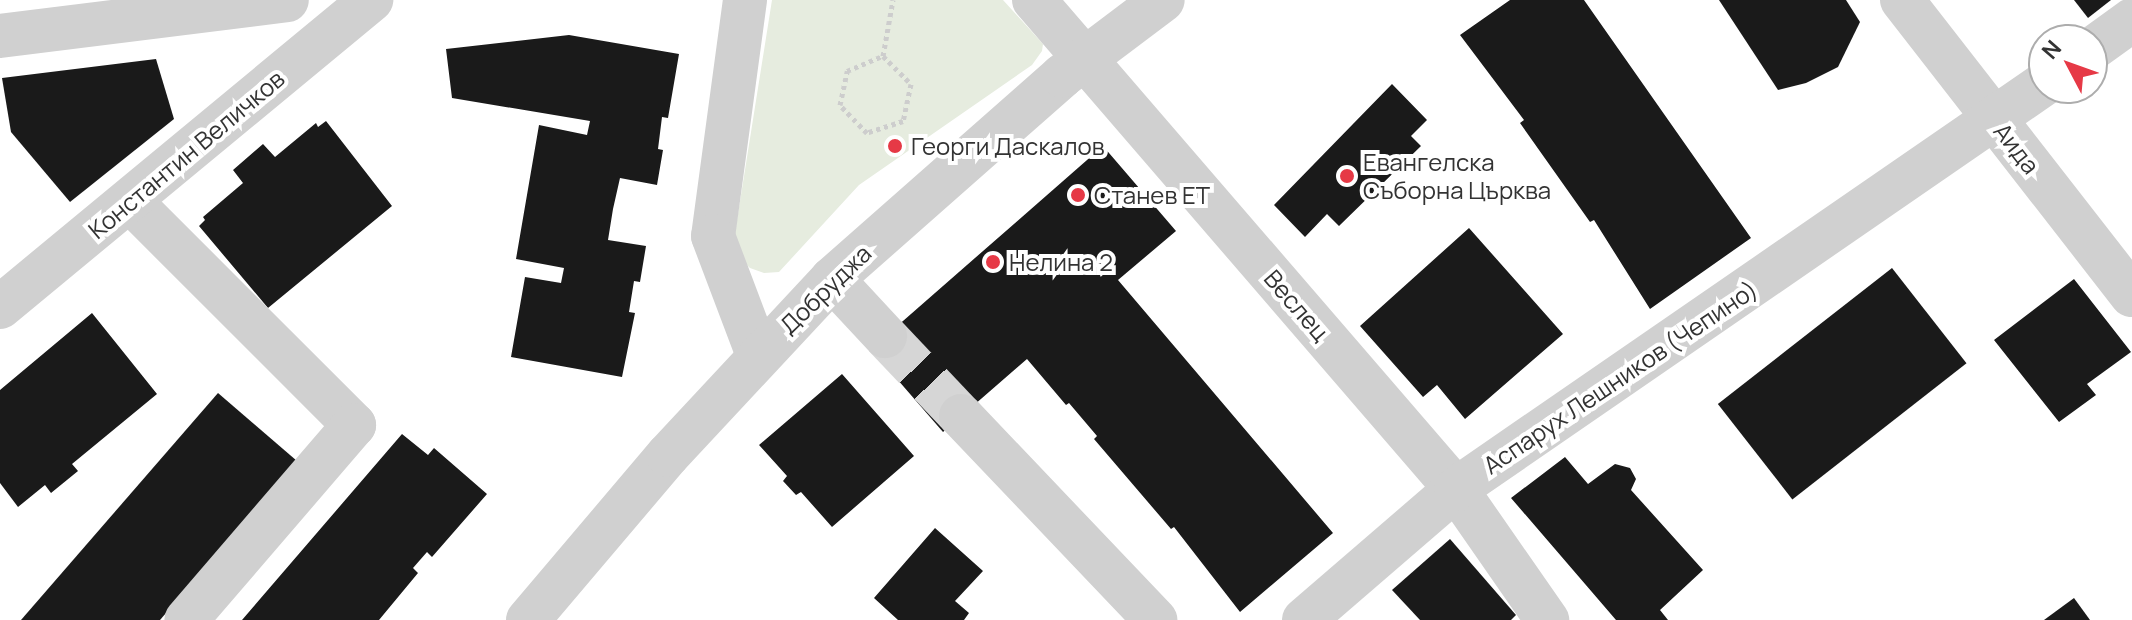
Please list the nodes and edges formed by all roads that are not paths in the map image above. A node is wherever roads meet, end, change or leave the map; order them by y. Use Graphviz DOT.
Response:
graph roads {
  1 [pos="287,0"];
  2 [pos="371,0"];
  3 [pos="745,0"];
  4 [pos="1034,0"];
  5 [pos="1163,0"];
  6 [pos="1902,0"];
  7 [pos="2132,20"];
  8 [pos="0,36"];
  9 [pos="2108,37"];
  10 [pos="1085,58"];
  11 [pos="2028,96"];
  12 [pos="1995,120"];
  13 [pos="130,201"];
  14 [pos="832,279"];
  15 [pos="2132,295"];
  16 [pos="0,307"];
  17 [pos="885,336"];
  18 [pos="758,355"];
  19 [pos="961,416"];
  20 [pos="1456,489"];
  21 [pos="186,620"];
  22 [pos="528,620"];
  23 [pos="1155,620"];
  24 [pos="1304,620"];
  25 [pos="1547,620"];
  1 -- 8 [label="street"];
  2 -- 13 [label="street, Константин Величков"];
  3 -- 18 [label="street"];
  4 -- 10 [label="street, Веслец"];
  5 -- 10 [label="street, Добруджа"];
  6 -- 12 [label="street, Аида"];
  7 -- 9 [label="street"];
  10 -- 14 [label="street, Добруджа"];
  10 -- 20 [label="street, Веслец"];
  11 -- 12 [label="street, Аспарух Лешников (Чепино)"];
  12 -- 15 [label="street, Аида"];
  12 -- 20 [label="street, Аспарух Лешников (Чепино)"];
  13 -- 16 [label="street, Константин Величков"];
  13 -- 21 [label="street"];
  14 -- 17 [label="street"];
  14 -- 18 [label="street, Добруджа"];
  18 -- 22 [label="street, Добруджа"];
  19 -- 23 [label="street"];
  20 -- 24 [label="street, Аспарух Лешников (Чепино)"];
  20 -- 25 [label="street, Веслец"];
}
